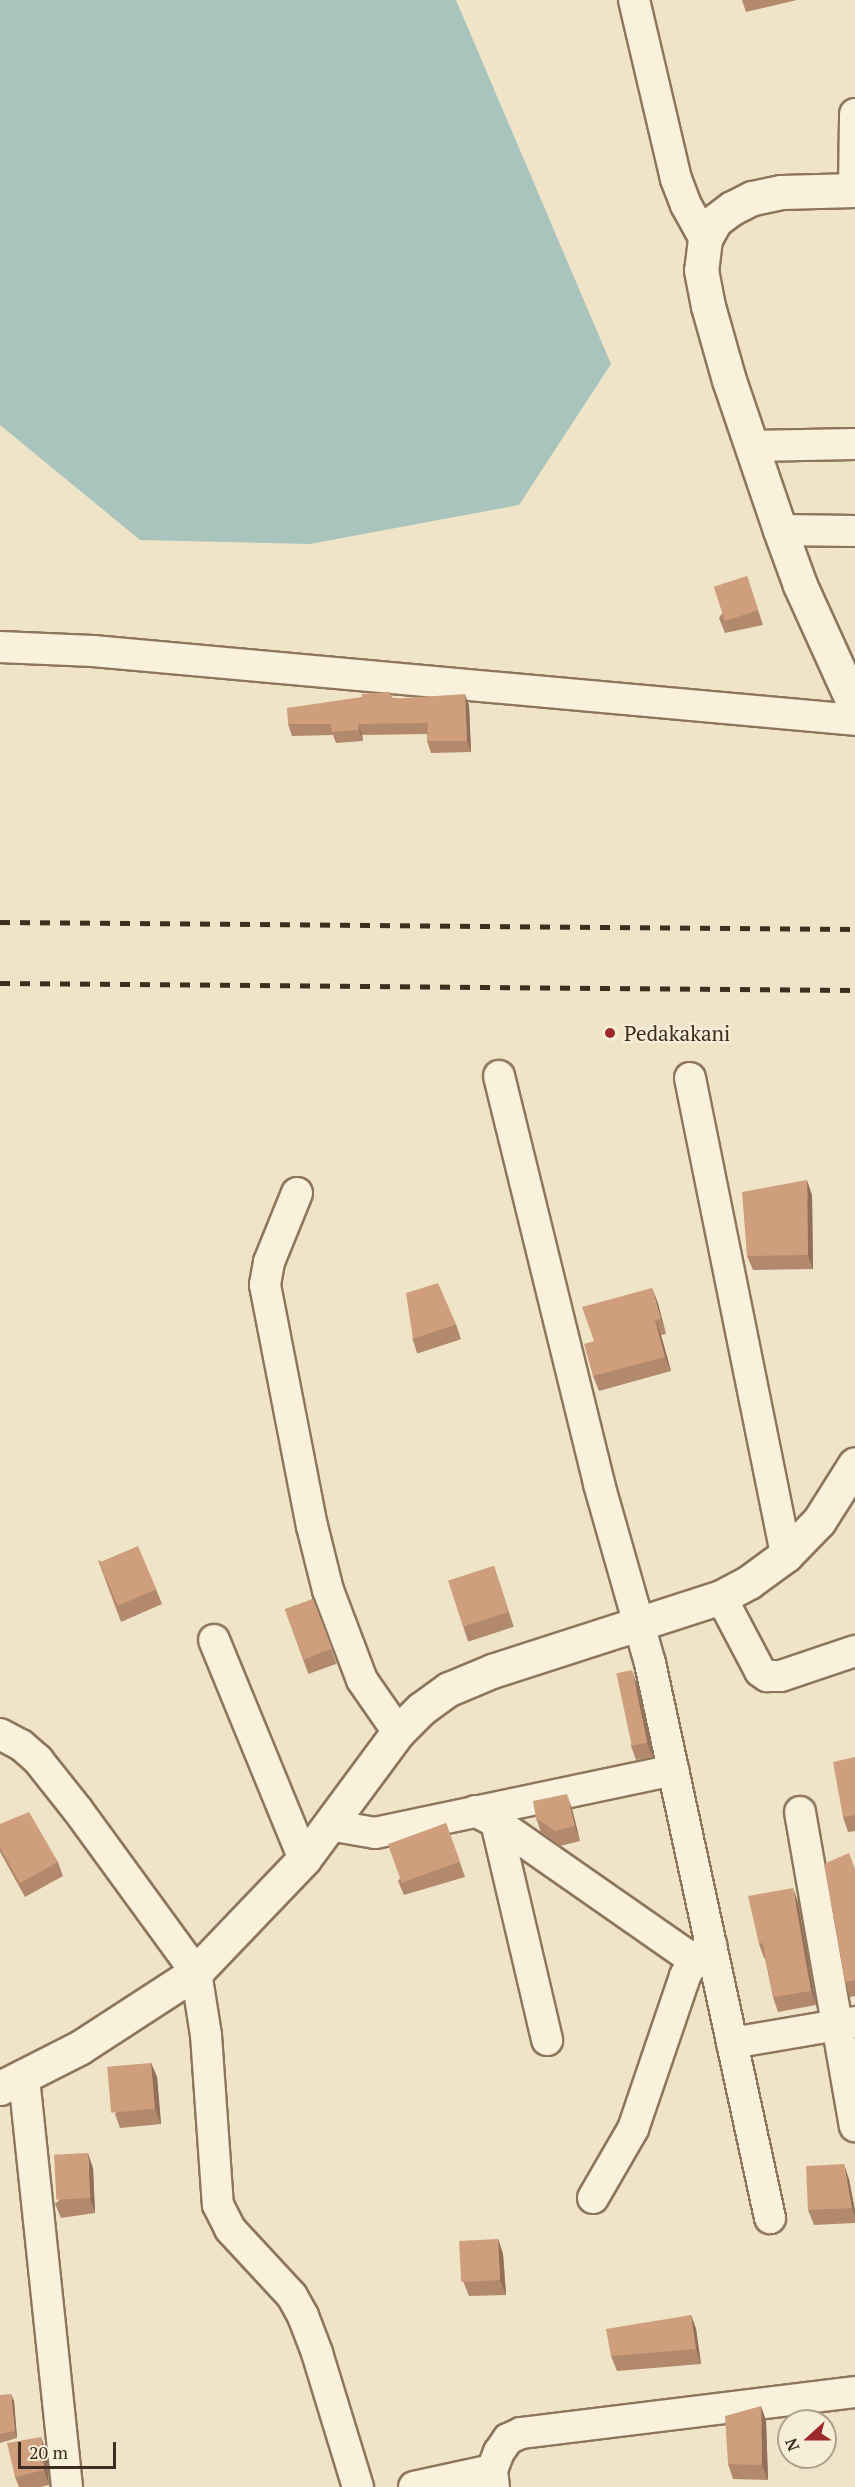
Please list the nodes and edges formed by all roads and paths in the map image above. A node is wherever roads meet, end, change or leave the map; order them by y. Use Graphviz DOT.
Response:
graph roads {
  1 [pos="634,0"];
  2 [pos="855,114"];
  3 [pos="855,190"];
  4 [pos="705,239"];
  5 [pos="855,444"];
  6 [pos="751,446"];
  7 [pos="780,530"];
  8 [pos="855,531"];
  9 [pos="0,646"];
  10 [pos="855,706"];
  11 [pos="855,720"];
  12 [pos="499,1076"];
  13 [pos="690,1078"];
  14 [pos="297,1193"];
  15 [pos="855,1464"];
  16 [pos="786,1555"];
  17 [pos="721,1597"];
  18 [pos="641,1623"];
  19 [pos="214,1640"];
  20 [pos="855,1651"];
  21 [pos="398,1732"];
  22 [pos="0,1734"];
  23 [pos="673,1770"];
  24 [pos="800,1812"];
  25 [pos="486,1817"];
  26 [pos="329,1825"];
  27 [pos="303,1859"];
  28 [pos="702,1952"];
  29 [pos="196,1972"];
  30 [pos="847,2023"];
  31 [pos="547,2040"];
  32 [pos="732,2043"];
  33 [pos="12,2083"];
  34 [pos="855,2126"];
  35 [pos="593,2198"];
  36 [pos="770,2218"];
  37 [pos="855,2392"];
  38 [pos="493,2478"];
  39 [pos="67,2487"];
  40 [pos="358,2487"];
  41 [pos="414,2487"];
  1 -- 4 [label="street"];
  2 -- 3 [label="street"];
  3 -- 4 [label="main road"];
  4 -- 6 [label="main road"];
  5 -- 6 [label="street"];
  6 -- 7 [label="main road"];
  7 -- 8 [label="street"];
  7 -- 10 [label="main road"];
  9 -- 11 [label="street"];
  12 -- 18 [label="street"];
  13 -- 16 [label="street"];
  14 -- 21 [label="street"];
  15 -- 16 [label="main road"];
  16 -- 17 [label="main road"];
  17 -- 18 [label="main road"];
  17 -- 20 [label="street"];
  18 -- 21 [label="main road"];
  18 -- 23 [label="street"];
  19 -- 27 [label="street"];
  21 -- 26 [label="main road"];
  22 -- 29 [label="street"];
  23 -- 25 [label="street"];
  23 -- 28 [label="street"];
  24 -- 30 [label="street"];
  25 -- 26 [label="street"];
  25 -- 28 [label="street"];
  25 -- 31 [label="street"];
  26 -- 27 [label="main road"];
  27 -- 29 [label="main road"];
  28 -- 32 [label="street"];
  28 -- 35 [label="street"];
  29 -- 33 [label="main road"];
  29 -- 40 [label="street"];
  30 -- 32 [label="street"];
  30 -- 34 [label="street"];
  32 -- 36 [label="street"];
  33 -- 39 [label="street"];
  37 -- 38 [label="street"];
  38 -- 41 [label="street"];
}
